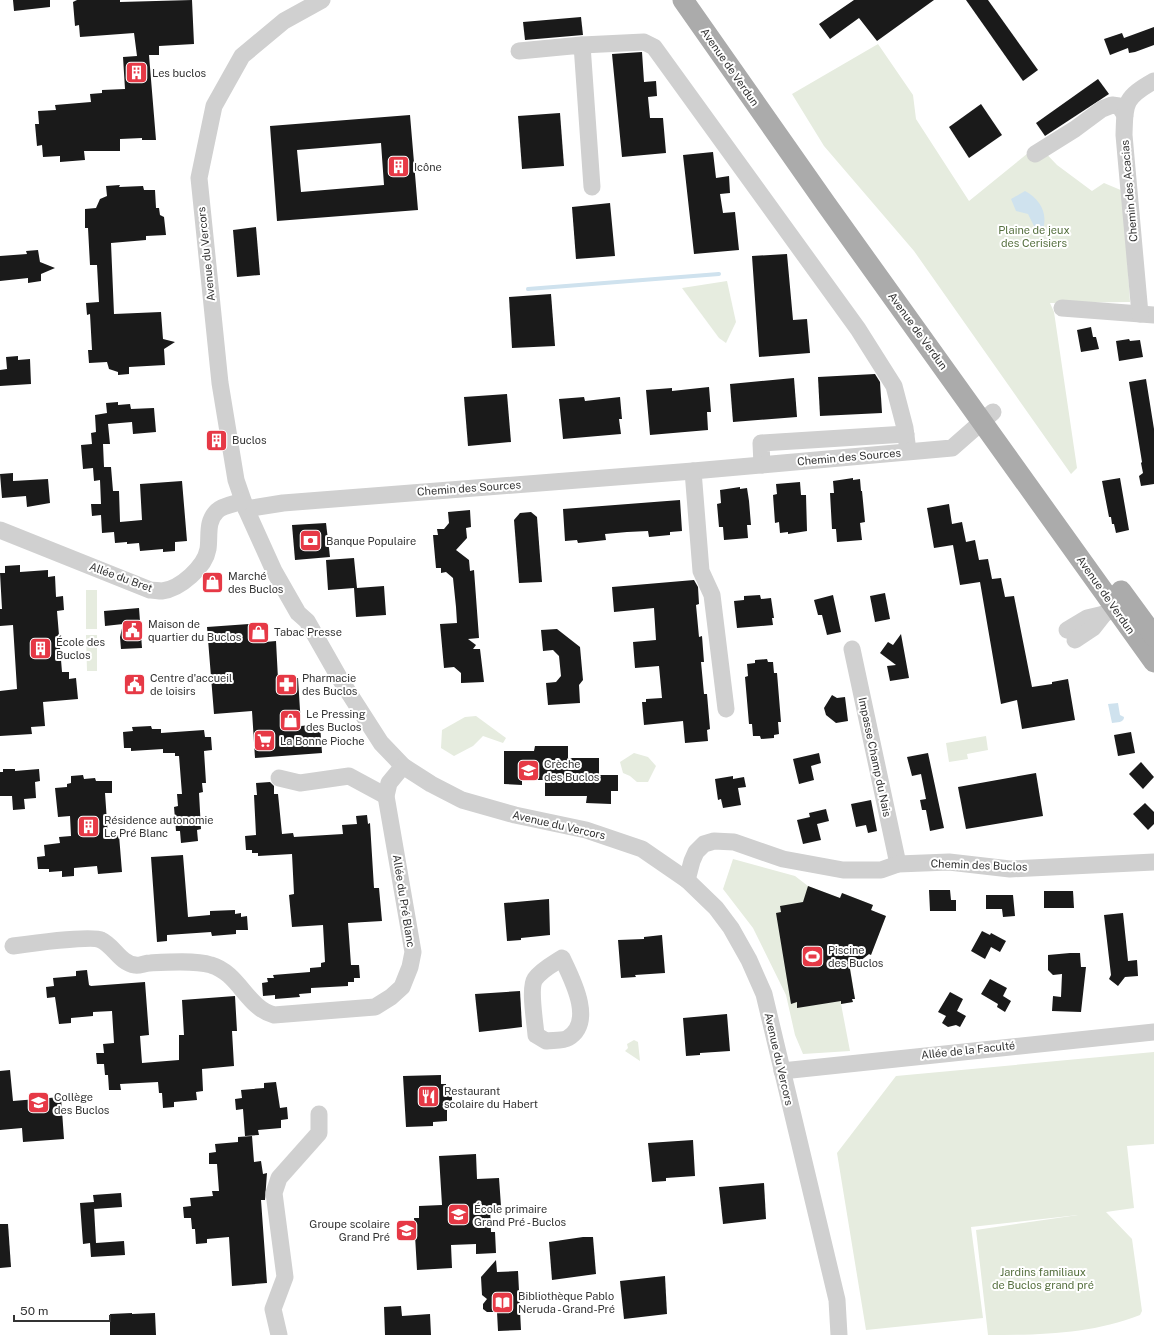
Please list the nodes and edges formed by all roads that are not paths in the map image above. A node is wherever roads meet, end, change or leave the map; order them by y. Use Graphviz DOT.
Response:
graph roads {
  1 [pos="322,0"];
  2 [pos="683,0"];
  3 [pos="698,0"];
  4 [pos="582,45"];
  5 [pos="520,51"];
  6 [pos="1154,82"];
  7 [pos="1125,115"];
  8 [pos="1035,154"];
  9 [pos="592,187"];
  10 [pos="1062,308"];
  11 [pos="1147,314"];
  12 [pos="988,417"];
  13 [pos="906,434"];
  14 [pos="908,451"];
  15 [pos="762,465"];
  16 [pos="693,471"];
  17 [pos="244,505"];
  18 [pos="0,530"];
  19 [pos="1115,607"];
  20 [pos="1071,635"];
  21 [pos="1154,636"];
  22 [pos="852,649"];
  23 [pos="1154,662"];
  24 [pos="726,709"];
  25 [pos="403,766"];
  26 [pos="279,778"];
  27 [pos="386,796"];
  28 [pos="1154,862"];
  29 [pos="898,864"];
  30 [pos="687,880"];
  31 [pos="13,946"];
  32 [pos="1154,1032"];
  33 [pos="782,1071"];
  34 [pos="319,1114"];
  35 [pos="279,1335"];
  36 [pos="839,1335"];
  1 -- 17 [label="street, Avenue du Vercors"];
  2 -- 12 [label="main road, Avenue de Verdun"];
  3 -- 12 [label="main road, Avenue de Verdun"];
  4 -- 5 [label="street"];
  4 -- 9 [label="street"];
  4 -- 13 [label="street"];
  6 -- 7 [label="street, Chemin des Acacias"];
  7 -- 8 [label="street"];
  7 -- 11 [label="street, Chemin des Acacias"];
  10 -- 11 [label="street"];
  12 -- 14 [label="street, Chemin des Sources"];
  12 -- 19 [label="main road, Avenue de Verdun"];
  13 -- 14 [label="street"];
  13 -- 15 [label="street"];
  14 -- 15 [label="street, Chemin des Sources"];
  15 -- 16 [label="street, Chemin des Sources"];
  16 -- 17 [label="street, Chemin des Sources"];
  16 -- 24 [label="street"];
  17 -- 18 [label="street, Allée du Bret"];
  17 -- 25 [label="street, Avenue du Vercors"];
  19 -- 20 [label="street"];
  19 -- 21 [label="main road, Avenue de Verdun"];
  19 -- 23 [label="main road, Avenue de Verdun"];
  22 -- 29 [label="street, Impasse Champ du Nais"];
  25 -- 27 [label="street"];
  25 -- 30 [label="street, Avenue du Vercors"];
  26 -- 27 [label="street"];
  27 -- 31 [label="street, Allée du Pré Blanc"];
  28 -- 29 [label="street, Chemin des Buclos"];
  29 -- 30 [label="street, Chemin des Buclos"];
  30 -- 33 [label="street, Avenue du Vercors"];
  32 -- 33 [label="street, Allée de la Faculté"];
  33 -- 36 [label="street, Avenue du Vercors"];
  34 -- 35 [label="street"];
}
